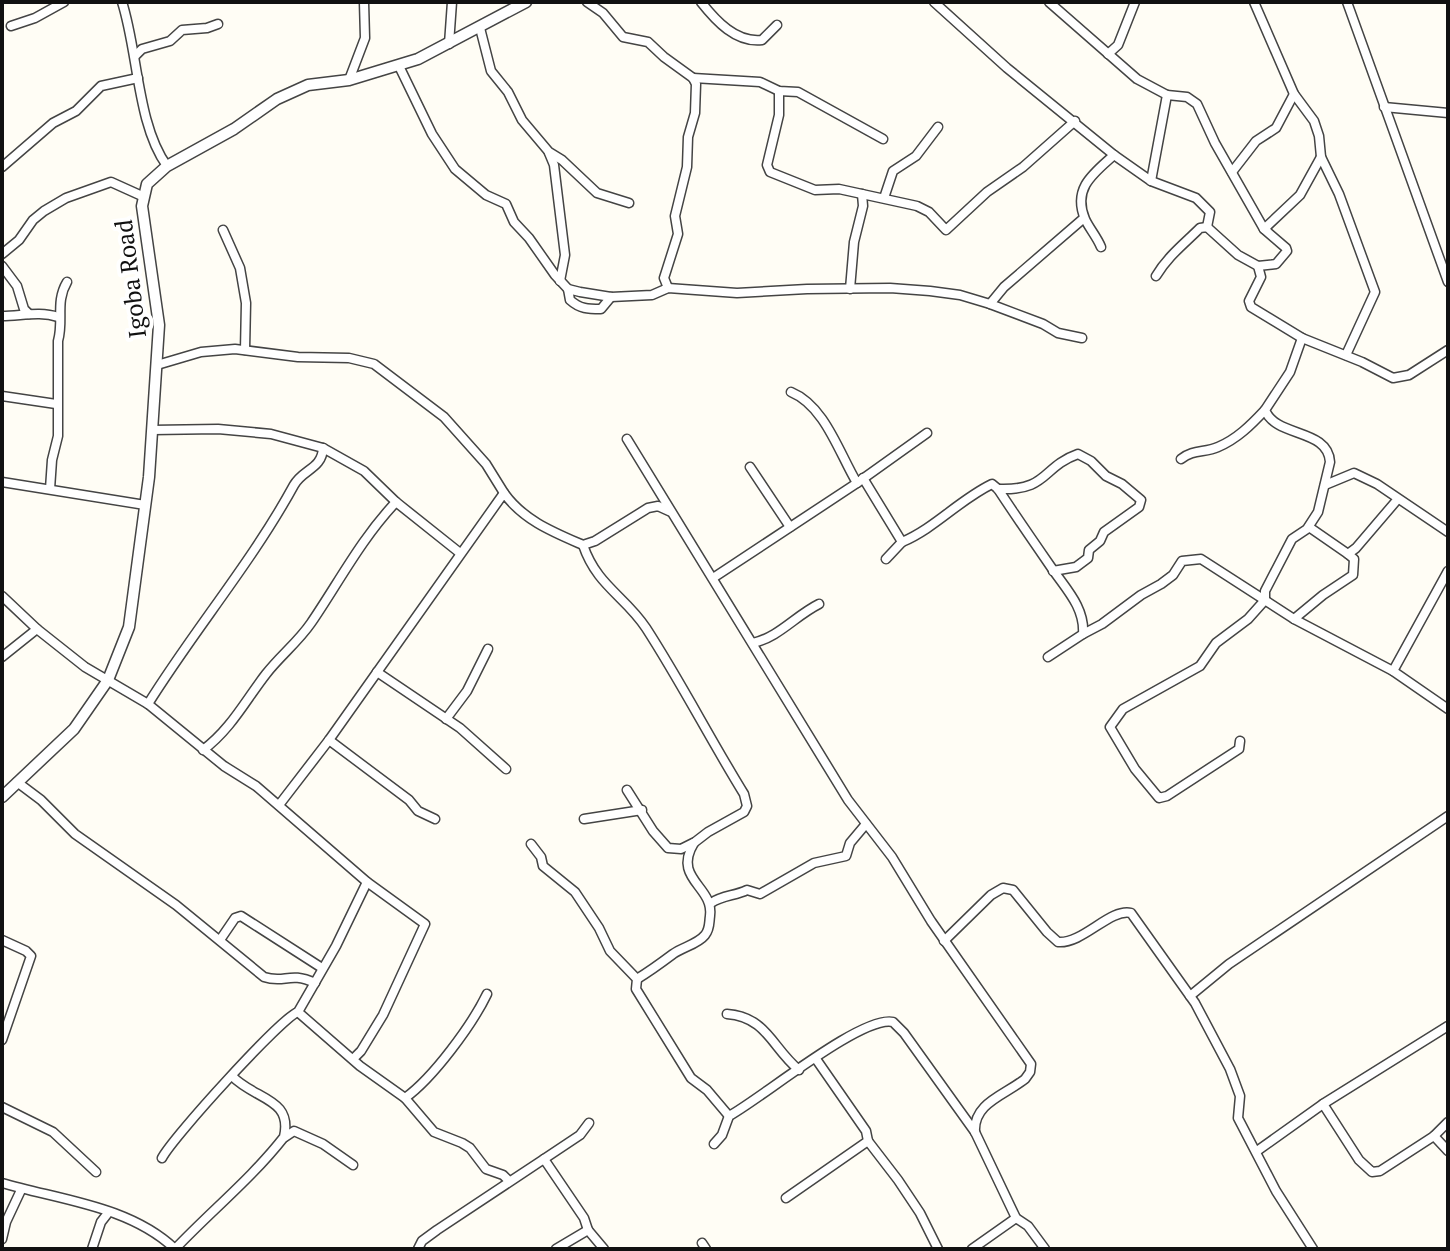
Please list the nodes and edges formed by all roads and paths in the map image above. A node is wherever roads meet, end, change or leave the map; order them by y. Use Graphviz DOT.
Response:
graph roads {
  1 [pos="64,2"];
  2 [pos="122,2"];
  3 [pos="364,2"];
  4 [pos="452,2"];
  5 [pos="526,2"];
  6 [pos="587,2"];
  7 [pos="701,2"];
  8 [pos="934,2"];
  9 [pos="1049,2"];
  10 [pos="1135,2"];
  11 [pos="1254,2"];
  12 [pos="1347,2"];
  13 [pos="218,24"];
  14 [pos="777,25"];
  15 [pos="11,26"];
  16 [pos="480,28"];
  17 [pos="449,44"];
  18 [pos="1108,54"];
  19 [pos="135,56"];
  20 [pos="399,66"];
  21 [pos="138,78"];
  22 [pos="693,78"];
  23 [pos="349,80"];
  24 [pos="779,91"];
  25 [pos="1294,94"];
  26 [pos="1167,95"];
  27 [pos="1384,107"];
  28 [pos="1448,113"];
  29 [pos="1075,121"];
  30 [pos="938,127"];
  31 [pos="883,139"];
  32 [pos="549,152"];
  33 [pos="1114,155"];
  34 [pos="1321,157"];
  35 [pos="167,166"];
  36 [pos="2,167"];
  37 [pos="1232,172"];
  38 [pos="1151,181"];
  39 [pos="862,194"];
  40 [pos="142,196"];
  41 [pos="884,198"];
  42 [pos="629,203"];
  43 [pos="1084,218"];
  44 [pos="1207,227"];
  45 [pos="1264,229"];
  46 [pos="223,230"];
  47 [pos="1101,247"];
  48 [pos="2,254"];
  49 [pos="1276,264"];
  50 [pos="2,266"];
  51 [pos="1258,266"];
  52 [pos="1156,276"];
  53 [pos="664,278"];
  54 [pos="560,281"];
  55 [pos="67,282"];
  56 [pos="1448,282"];
  57 [pos="1259,286"];
  58 [pos="668,288"];
  59 [pos="568,289"];
  60 [pos="850,289"];
  61 [pos="656,293"];
  62 [pos="611,297"];
  63 [pos="990,304"];
  64 [pos="29,314"];
  65 [pos="2,316"];
  66 [pos="58,317"];
  67 [pos="1082,338"];
  68 [pos="1302,338"];
  69 [pos="245,350"];
  70 [pos="1448,350"];
  71 [pos="1346,355"];
  72 [pos="157,365"];
  73 [pos="791,392"];
  74 [pos="2,396"];
  75 [pos="56,404"];
  76 [pos="1265,410"];
  77 [pos="152,430"];
  78 [pos="927,433"];
  79 [pos="627,439"];
  80 [pos="323,448"];
  81 [pos="1181,459"];
  82 [pos="750,467"];
  83 [pos="860,481"];
  84 [pos="2,482"];
  85 [pos="1325,485"];
  86 [pos="50,489"];
  87 [pos="998,489"];
  88 [pos="504,493"];
  89 [pos="1397,500"];
  90 [pos="396,502"];
  91 [pos="145,505"];
  92 [pos="670,511"];
  93 [pos="790,527"];
  94 [pos="1309,527"];
  95 [pos="1448,532"];
  96 [pos="902,542"];
  97 [pos="583,545"];
  98 [pos="460,553"];
  99 [pos="1348,554"];
  100 [pos="886,559"];
  101 [pos="1053,571"];
  102 [pos="1448,571"];
  103 [pos="713,578"];
  104 [pos="2,596"];
  105 [pos="1265,600"];
  106 [pos="819,604"];
  107 [pos="1294,619"];
  108 [pos="37,629"];
  109 [pos="1083,634"];
  110 [pos="753,643"];
  111 [pos="488,649"];
  112 [pos="2,657"];
  113 [pos="1048,657"];
  114 [pos="1393,671"];
  115 [pos="377,672"];
  116 [pos="108,680"];
  117 [pos="148,704"];
  118 [pos="1448,709"];
  119 [pos="446,719"];
  120 [pos="329,740"];
  121 [pos="1240,741"];
  122 [pos="203,750"];
  123 [pos="506,769"];
  124 [pos="17,782"];
  125 [pos="627,790"];
  126 [pos="2,797"];
  127 [pos="279,805"];
  128 [pos="642,810"];
  129 [pos="1448,816"];
  130 [pos="435,819"];
  131 [pos="584,819"];
  132 [pos="866,824"];
  133 [pos="695,842"];
  134 [pos="531,844"];
  135 [pos="367,882"];
  136 [pos="711,903"];
  137 [pos="2,940"];
  138 [pos="220,940"];
  139 [pos="944,941"];
  140 [pos="322,968"];
  141 [pos="637,979"];
  142 [pos="315,983"];
  143 [pos="487,994"];
  144 [pos="1190,996"];
  145 [pos="298,1012"];
  146 [pos="727,1014"];
  147 [pos="1448,1026"];
  148 [pos="2,1040"];
  149 [pos="353,1059"];
  150 [pos="816,1059"];
  151 [pos="799,1070"];
  152 [pos="232,1076"];
  153 [pos="405,1098"];
  154 [pos="1323,1104"];
  155 [pos="2,1107"];
  156 [pos="960,1112"];
  157 [pos="976,1115"];
  158 [pos="729,1116"];
  159 [pos="1448,1122"];
  160 [pos="589,1123"];
  161 [pos="975,1132"];
  162 [pos="1434,1136"];
  163 [pos="284,1137"];
  164 [pos="868,1141"];
  165 [pos="714,1144"];
  166 [pos="1257,1151"];
  167 [pos="1448,1151"];
  168 [pos="162,1158"];
  169 [pos="544,1159"];
  170 [pos="353,1165"];
  171 [pos="96,1172"];
  172 [pos="509,1181"];
  173 [pos="2,1183"];
  174 [pos="21,1190"];
  175 [pos="786,1198"];
  176 [pos="108,1213"];
  177 [pos="1016,1218"];
  178 [pos="588,1230"];
  179 [pos="2,1239"];
  180 [pos="92,1249"];
  181 [pos="175,1249"];
  182 [pos="418,1249"];
  183 [pos="556,1249"];
  184 [pos="604,1249"];
  185 [pos="938,1249"];
  186 [pos="972,1249"];
  187 [pos="1045,1249"];
  188 [pos="1313,1249"];
  1 -- 15 [label="street"];
  2 -- 19 [label="street"];
  3 -- 23 [label="street"];
  4 -- 17 [label="street"];
  5 -- 16 [label="street, Igoba Road"];
  6 -- 22 [label="street"];
  7 -- 14 [label="street"];
  8 -- 29 [label="street"];
  9 -- 18 [label="street"];
  10 -- 18 [label="street"];
  11 -- 25 [label="street"];
  12 -- 27 [label="street"];
  13 -- 19 [label="street"];
  16 -- 17 [label="street, Igoba Road"];
  16 -- 32 [label="street"];
  17 -- 20 [label="street, Igoba Road"];
  18 -- 26 [label="street"];
  19 -- 21 [label="street"];
  20 -- 23 [label="street, Igoba Road"];
  20 -- 54 [label="street"];
  21 -- 35 [label="street"];
  21 -- 36 [label="street"];
  22 -- 24 [label="street"];
  22 -- 53 [label="street"];
  23 -- 35 [label="street, Igoba Road"];
  24 -- 31 [label="street"];
  24 -- 39 [label="street"];
  25 -- 34 [label="street"];
  25 -- 37 [label="street"];
  26 -- 37 [label="street"];
  26 -- 38 [label="street"];
  27 -- 28 [label="street"];
  27 -- 56 [label="street"];
  29 -- 33 [label="street"];
  29 -- 41 [label="street"];
  30 -- 41 [label="street"];
  32 -- 42 [label="street"];
  32 -- 54 [label="street"];
  33 -- 38 [label="street"];
  33 -- 43 [label="street"];
  34 -- 45 [label="street"];
  34 -- 71 [label="street"];
  35 -- 40 [label="street, Igoba Road"];
  37 -- 45 [label="street"];
  38 -- 44 [label="street"];
  39 -- 41 [label="street"];
  39 -- 60 [label="street"];
  40 -- 48 [label="street"];
  40 -- 72 [label="street, Igoba Road"];
  43 -- 47 [label="street"];
  43 -- 63 [label="street"];
  44 -- 51 [label="street"];
  44 -- 52 [label="street"];
  45 -- 49 [label="street"];
  46 -- 69 [label="street"];
  49 -- 51 [label="street"];
  49 -- 57 [label="street"];
  50 -- 64 [label="street"];
  51 -- 57 [label="street"];
  53 -- 58 [label="street"];
  53 -- 61 [label="street"];
  54 -- 59 [label="street"];
  55 -- 66 [label="street"];
  57 -- 68 [label="street"];
  58 -- 60 [label="street"];
  58 -- 61 [label="street"];
  59 -- 62 [label="street"];
  59 -- 62 [label="street"];
  60 -- 63 [label="street"];
  61 -- 62 [label="street"];
  63 -- 67 [label="street"];
  64 -- 65 [label="street"];
  64 -- 66 [label="street"];
  66 -- 75 [label="street"];
  68 -- 71 [label="street"];
  68 -- 76 [label="street"];
  69 -- 72 [label="street"];
  69 -- 88 [label="street"];
  70 -- 71 [label="street"];
  72 -- 77 [label="street, Igoba Road"];
  73 -- 83 [label="street"];
  74 -- 75 [label="street"];
  75 -- 86 [label="street"];
  76 -- 81 [label="street"];
  76 -- 85 [label="street"];
  77 -- 80 [label="street"];
  77 -- 91 [label="street, Igoba Road"];
  78 -- 83 [label="street"];
  79 -- 92 [label="street"];
  80 -- 90 [label="street"];
  80 -- 117 [label="street"];
  82 -- 93 [label="street"];
  83 -- 93 [label="street"];
  83 -- 96 [label="street"];
  84 -- 86 [label="street"];
  85 -- 89 [label="street"];
  85 -- 94 [label="street"];
  86 -- 91 [label="street"];
  87 -- 96 [label="street"];
  87 -- 101 [label="street"];
  87 -- 101 [label="street"];
  88 -- 97 [label="street"];
  88 -- 98 [label="street"];
  89 -- 95 [label="street"];
  89 -- 99 [label="street"];
  90 -- 98 [label="street"];
  90 -- 122 [label="street"];
  91 -- 116 [label="street, Igoba Road"];
  92 -- 97 [label="street"];
  92 -- 103 [label="street"];
  93 -- 103 [label="street"];
  94 -- 99 [label="street"];
  94 -- 105 [label="street"];
  96 -- 100 [label="street"];
  97 -- 133 [label="street"];
  98 -- 115 [label="street"];
  99 -- 107 [label="street"];
  101 -- 109 [label="street"];
  102 -- 114 [label="street"];
  103 -- 110 [label="street"];
  104 -- 108 [label="street"];
  105 -- 107 [label="street"];
  105 -- 109 [label="street"];
  105 -- 121 [label="street"];
  106 -- 110 [label="street"];
  107 -- 114 [label="street"];
  108 -- 112 [label="street"];
  108 -- 116 [label="street"];
  109 -- 113 [label="street"];
  110 -- 132 [label="street"];
  111 -- 119 [label="street"];
  114 -- 118 [label="street"];
  115 -- 119 [label="street"];
  115 -- 120 [label="street"];
  116 -- 117 [label="street"];
  116 -- 124 [label="street, Igoba Road"];
  117 -- 122 [label="street"];
  119 -- 123 [label="street"];
  120 -- 127 [label="street"];
  120 -- 130 [label="street"];
  122 -- 127 [label="street"];
  124 -- 126 [label="street, Igoba Road"];
  124 -- 138 [label="street"];
  125 -- 128 [label="street"];
  127 -- 135 [label="street"];
  128 -- 131 [label="street"];
  128 -- 133 [label="street"];
  129 -- 144 [label="street"];
  132 -- 136 [label="street"];
  132 -- 139 [label="street"];
  133 -- 136 [label="street"];
  134 -- 141 [label="street"];
  135 -- 140 [label="street"];
  135 -- 149 [label="street"];
  136 -- 141 [label="street"];
  137 -- 148 [label="street"];
  138 -- 140 [label="street"];
  138 -- 142 [label="street"];
  139 -- 144 [label="street"];
  139 -- 157 [label="street"];
  140 -- 142 [label="street"];
  141 -- 158 [label="street"];
  142 -- 145 [label="street"];
  143 -- 153 [label="street"];
  144 -- 166 [label="street"];
  145 -- 149 [label="street"];
  145 -- 152 [label="street"];
  146 -- 151 [label="street"];
  147 -- 154 [label="street"];
  149 -- 153 [label="street"];
  150 -- 151 [label="street"];
  150 -- 156 [label="street"];
  150 -- 164 [label="street"];
  151 -- 158 [label="street"];
  152 -- 163 [label="street"];
  152 -- 168 [label="street"];
  153 -- 172 [label="street"];
  154 -- 162 [label="street"];
  154 -- 166 [label="street"];
  155 -- 171 [label="street"];
  156 -- 157 [label="street"];
  156 -- 161 [label="street"];
  157 -- 161 [label="street"];
  158 -- 165 [label="street"];
  159 -- 162 [label="street"];
  160 -- 169 [label="street"];
  161 -- 177 [label="street"];
  162 -- 167 [label="street"];
  163 -- 170 [label="street"];
  163 -- 181 [label="street"];
  164 -- 175 [label="street"];
  164 -- 185 [label="street"];
  166 -- 188 [label="street"];
  169 -- 172 [label="street"];
  169 -- 178 [label="street"];
  172 -- 182 [label="street"];
  173 -- 174 [label="street"];
  174 -- 176 [label="street"];
  174 -- 179 [label="street"];
  176 -- 180 [label="street"];
  176 -- 181 [label="street"];
  177 -- 186 [label="street"];
  177 -- 187 [label="street"];
  178 -- 183 [label="street"];
  178 -- 184 [label="street"];
}
